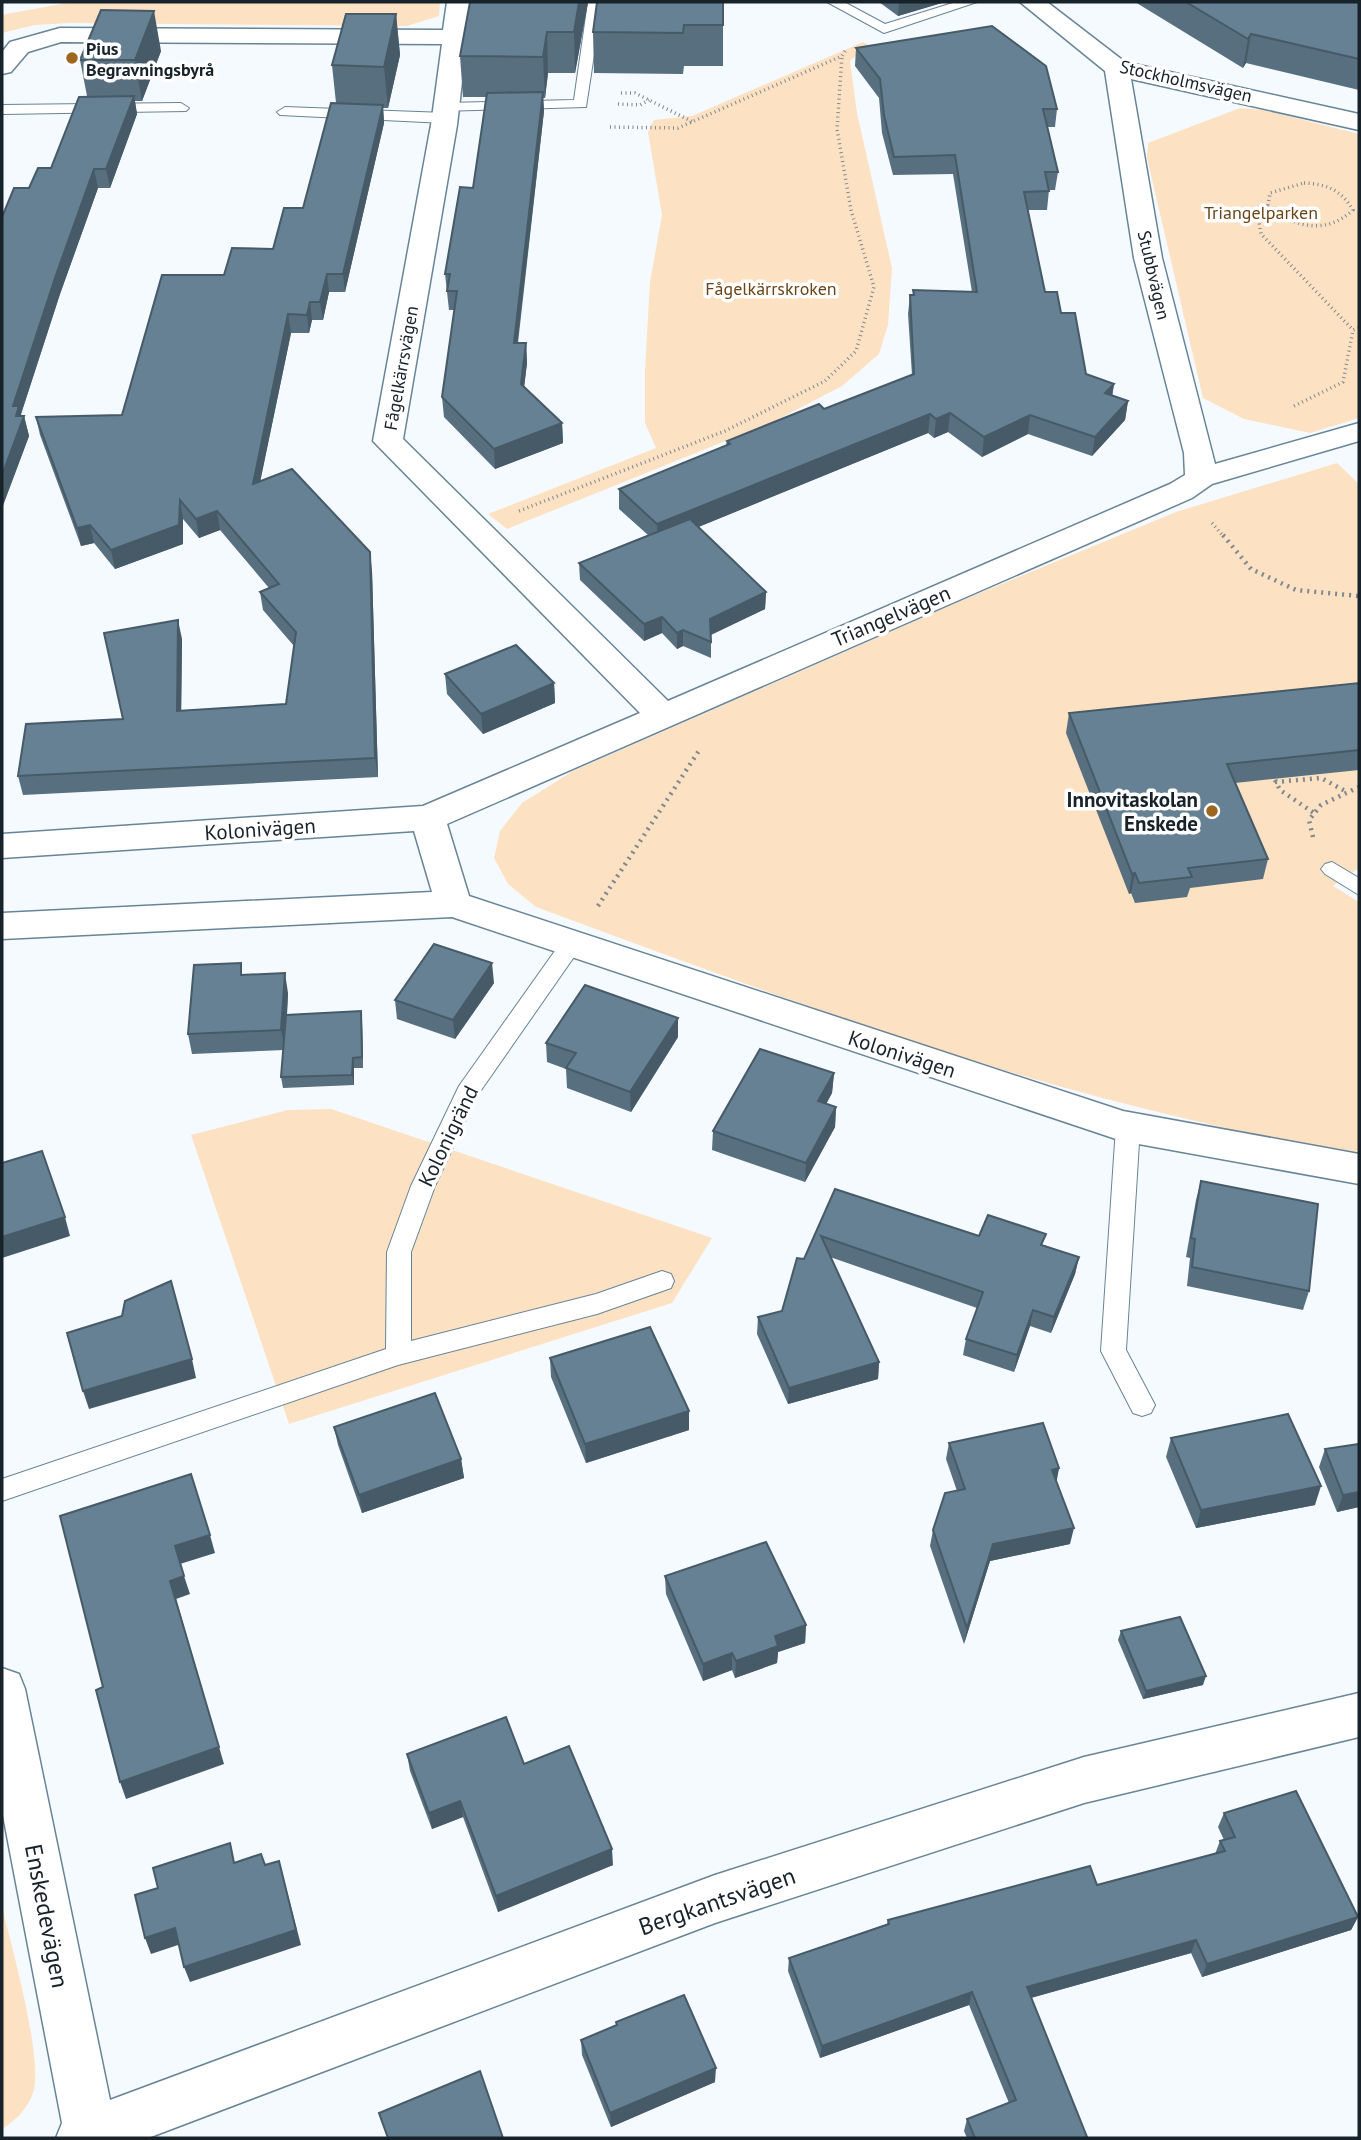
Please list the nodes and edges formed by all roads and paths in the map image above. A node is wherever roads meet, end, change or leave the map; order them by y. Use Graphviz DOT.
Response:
graph roads {
  1 [pos="459,2"];
  2 [pos="595,2"];
  3 [pos="834,2"];
  4 [pos="970,2"];
  5 [pos="1032,2"];
  6 [pos="884,29"];
  7 [pos="454,37"];
  8 [pos="842,56"];
  9 [pos="5,63"];
  10 [pos="1117,68"];
  11 [pos="650,99"];
  12 [pos="181,108"];
  13 [pos="2,110"];
  14 [pos="285,112"];
  15 [pos="445,113"];
  16 [pos="693,122"];
  17 [pos="1359,122"];
  18 [pos="598,127"];
  19 [pos="1268,205"];
  20 [pos="1359,328"];
  21 [pos="1353,330"];
  22 [pos="1283,411"];
  23 [pos="1359,432"];
  24 [pos="1191,485"];
  25 [pos="476,529"];
  26 [pos="1359,596"];
  27 [pos="662,715"];
  28 [pos="701,747"];
  29 [pos="1359,787"];
  30 [pos="1347,792"];
  31 [pos="1314,813"];
  32 [pos="428,818"];
  33 [pos="2,846"];
  34 [pos="1332,869"];
  35 [pos="1359,888"];
  36 [pos="453,904"];
  37 [pos="2,926"];
  38 [pos="572,944"];
  39 [pos="1128,1127"];
  40 [pos="1359,1169"];
  41 [pos="663,1281"];
  42 [pos="398,1355"];
  43 [pos="1142,1405"];
  44 [pos="2,1490"];
  45 [pos="2,1689"];
  46 [pos="1359,1715"];
  47 [pos="86,2136"];
  1 -- 7 [label="street, Fågelkärrsvägen"];
  2 -- 15 [label="lane"];
  3 -- 6 [label="lane"];
  4 -- 6 [label="lane"];
  5 -- 10 [label="street, Stockholmsvägen"];
  6 -- 8 [label="path"];
  7 -- 9 [label="street"];
  7 -- 15 [label="street, Fågelkärrsvägen"];
  8 -- 16 [label="path"];
  8 -- 25 [label="path"];
  10 -- 17 [label="street, Stockholmsvägen"];
  10 -- 24 [label="street, Stubbvägen"];
  11 -- 11 [label="path"];
  11 -- 16 [label="path"];
  12 -- 13 [label="lane"];
  14 -- 15 [label="lane"];
  15 -- 25 [label="street, Fågelkärrsvägen"];
  16 -- 18 [label="path"];
  19 -- 19 [label="path"];
  19 -- 21 [label="path"];
  20 -- 21 [label="path"];
  21 -- 22 [label="path"];
  23 -- 24 [label="street, Triangelvägen"];
  24 -- 26 [label="path"];
  24 -- 27 [label="street, Triangelvägen"];
  25 -- 27 [label="street, Fågelkärrsvägen"];
  27 -- 32 [label="street, Triangelvägen"];
  28 -- 38 [label="path"];
  29 -- 30 [label="path"];
  30 -- 31 [label="path"];
  30 -- 31 [label="path"];
  31 -- 34 [label="path"];
  32 -- 33 [label="street, Kolonivägen"];
  32 -- 36 [label="street"];
  34 -- 35 [label="lane"];
  36 -- 37 [label="street, Kolonivägen"];
  36 -- 38 [label="street, Kolonivägen"];
  38 -- 39 [label="street, Kolonivägen"];
  38 -- 42 [label="lane, Kolonigränd"];
  39 -- 40 [label="street, Kolonivägen"];
  39 -- 43 [label="lane"];
  41 -- 42 [label="lane"];
  42 -- 44 [label="lane"];
  45 -- 47 [label="street, Enskedevägen"];
  46 -- 47 [label="street, Bergkantsvägen"];
}
